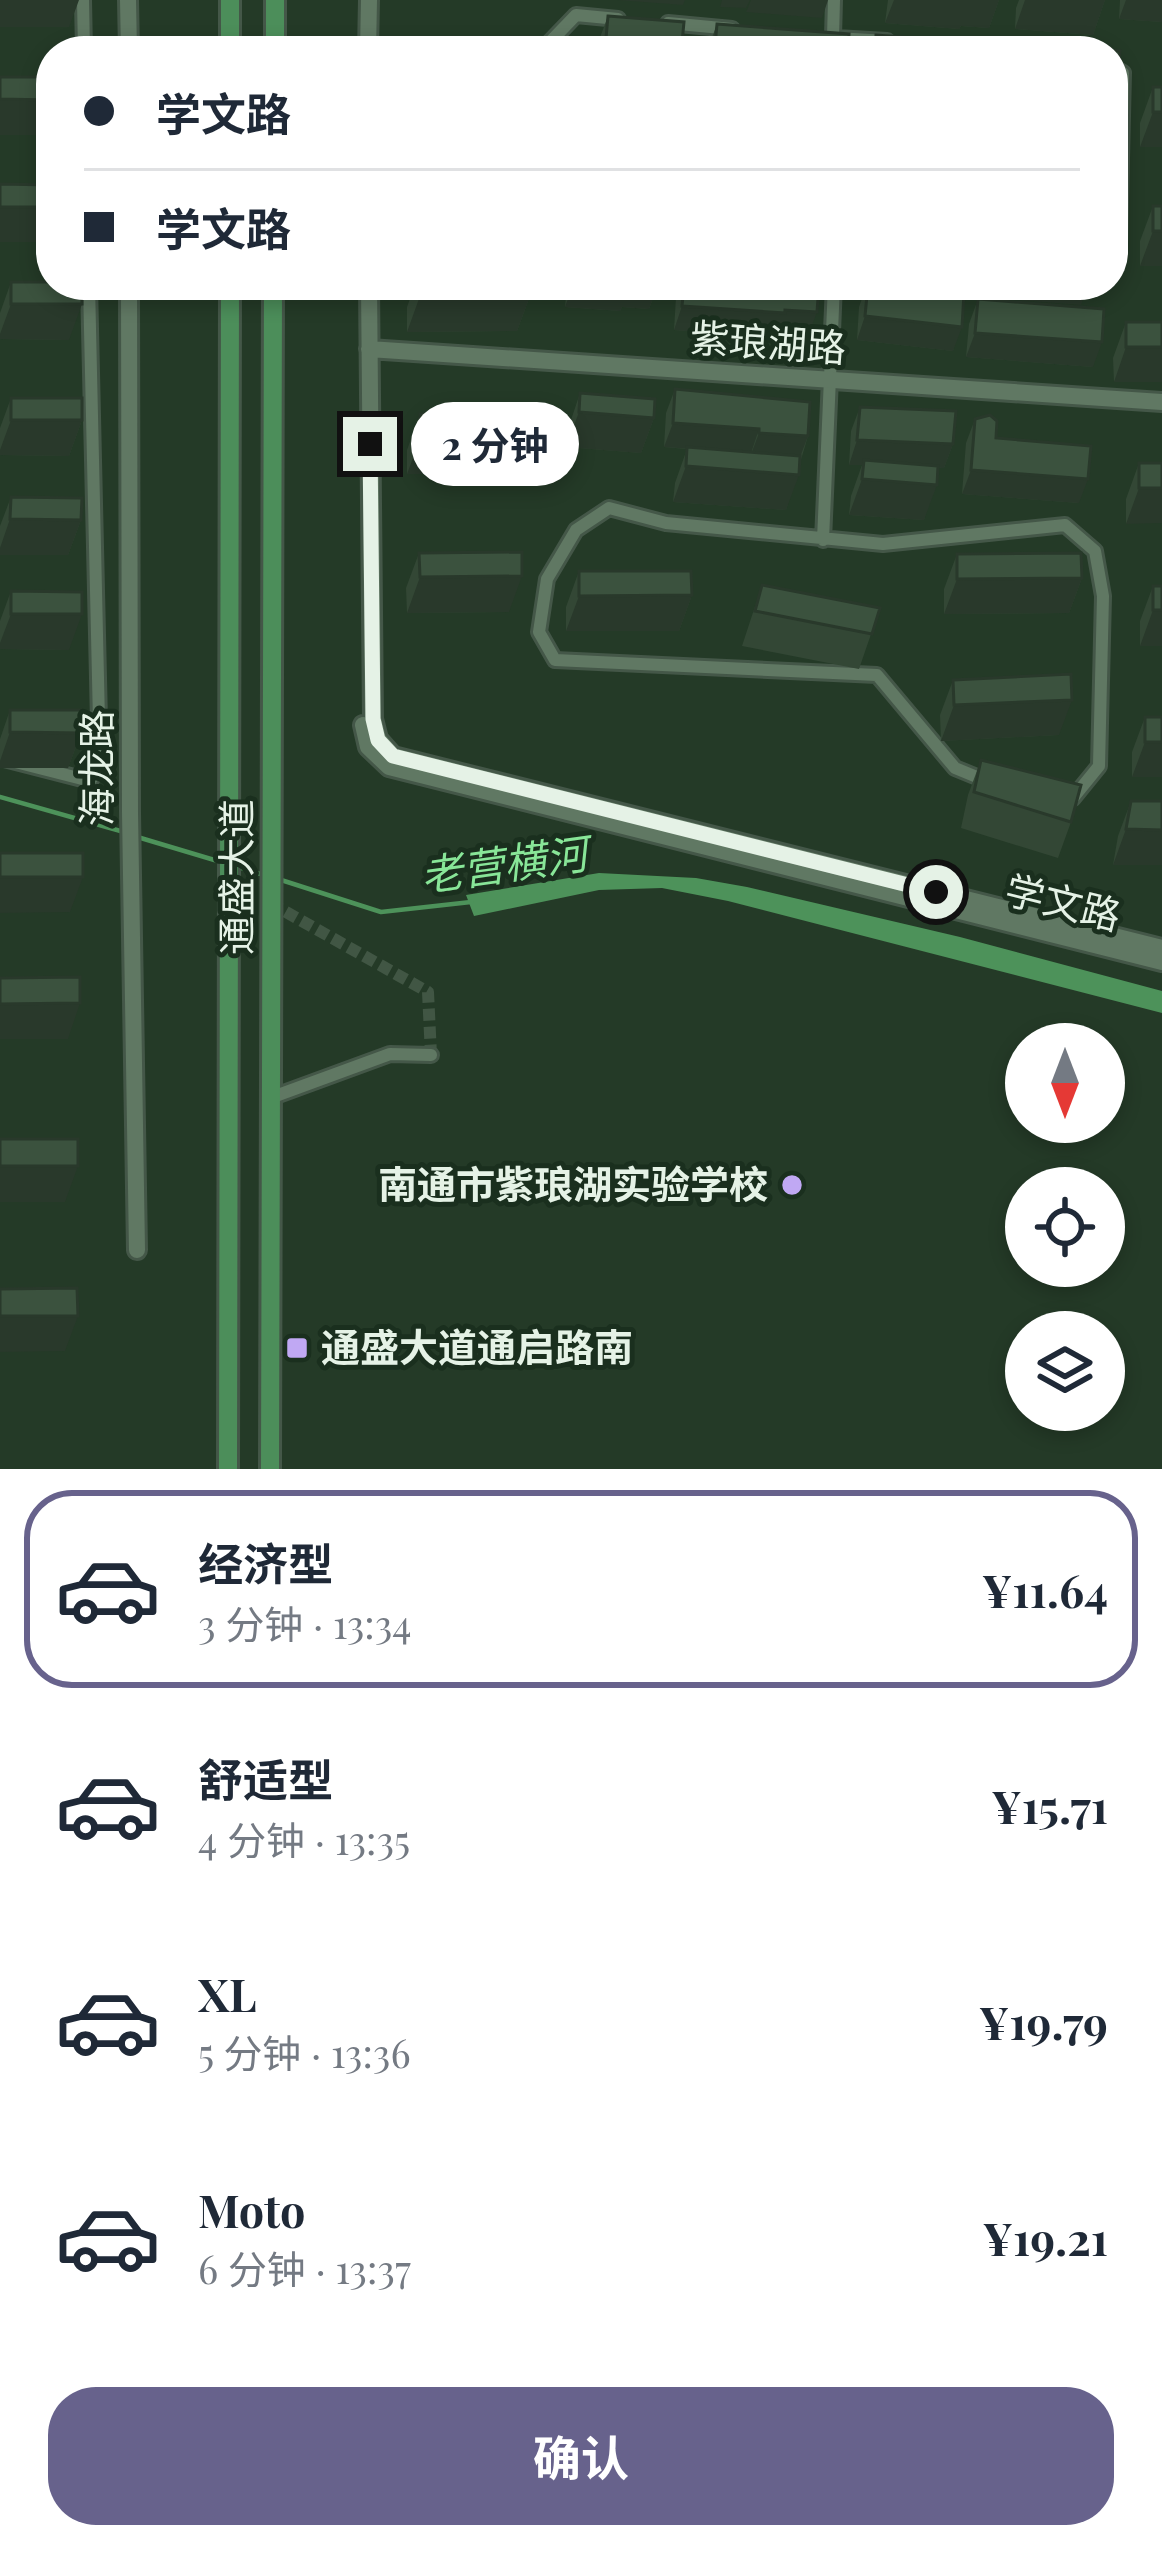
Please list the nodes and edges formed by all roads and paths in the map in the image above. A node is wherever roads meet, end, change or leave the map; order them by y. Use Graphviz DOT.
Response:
graph roads {
  1 [pos="83,0"];
  2 [pos="128,0"];
  3 [pos="230,0"];
  4 [pos="275,0"];
  5 [pos="369,0"];
  6 [pos="834,0"];
  7 [pos="623,19"];
  8 [pos="646,21"];
  9 [pos="740,29"];
  10 [pos="810,35"];
  11 [pos="84,36"];
  12 [pos="129,36"];
  13 [pos="230,36"];
  14 [pos="275,36"];
  15 [pos="368,36"];
  16 [pos="556,36"];
  17 [pos="818,36"];
  18 [pos="833,36"];
  19 [pos="89,300"];
  20 [pos="129,300"];
  21 [pos="230,300"];
  22 [pos="273,300"];
  23 [pos="369,300"];
  24 [pos="834,300"];
  25 [pos="369,349"];
  26 [pos="830,380"];
  27 [pos="1162,402"];
  28 [pos="823,539"];
  29 [pos="371,634"];
  30 [pos="0,758"];
  31 [pos="1162,948"];
  32 [pos="1162,962"];
  33 [pos="431,1055"];
  34 [pos="269,1098"];
  35 [pos="137,1250"];
  36 [pos="228,1469"];
  37 [pos="270,1469"];
  1 -- 11 [label="street"];
  2 -- 12 [label="street"];
  3 -- 13 [label="main road"];
  4 -- 14 [label="main road"];
  5 -- 15 [label="street"];
  6 -- 18 [label="street"];
  7 -- 16 [label="street"];
  8 -- 9 [label="street"];
  10 -- 17 [label="street"];
  19 -- 30 [label="street"];
  20 -- 35 [label="street, 海龙路"];
  21 -- 36 [label="main road, 通盛大道"];
  22 -- 34 [label="main road, 通盛大道"];
  23 -- 25 [label="street, 学文路"];
  24 -- 26 [label="street"];
  25 -- 26 [label="street, 紫琅湖路"];
  25 -- 29 [label="street, 学文路"];
  26 -- 27 [label="street, 紫琅湖路"];
  26 -- 28 [label="street"];
  28 -- 28 [label="street"];
  29 -- 31 [label="street, 学文路"];
  29 -- 32 [label="street, 学文路"];
  33 -- 34 [label="street"];
  34 -- 37 [label="main road, 通盛大道"];
}
